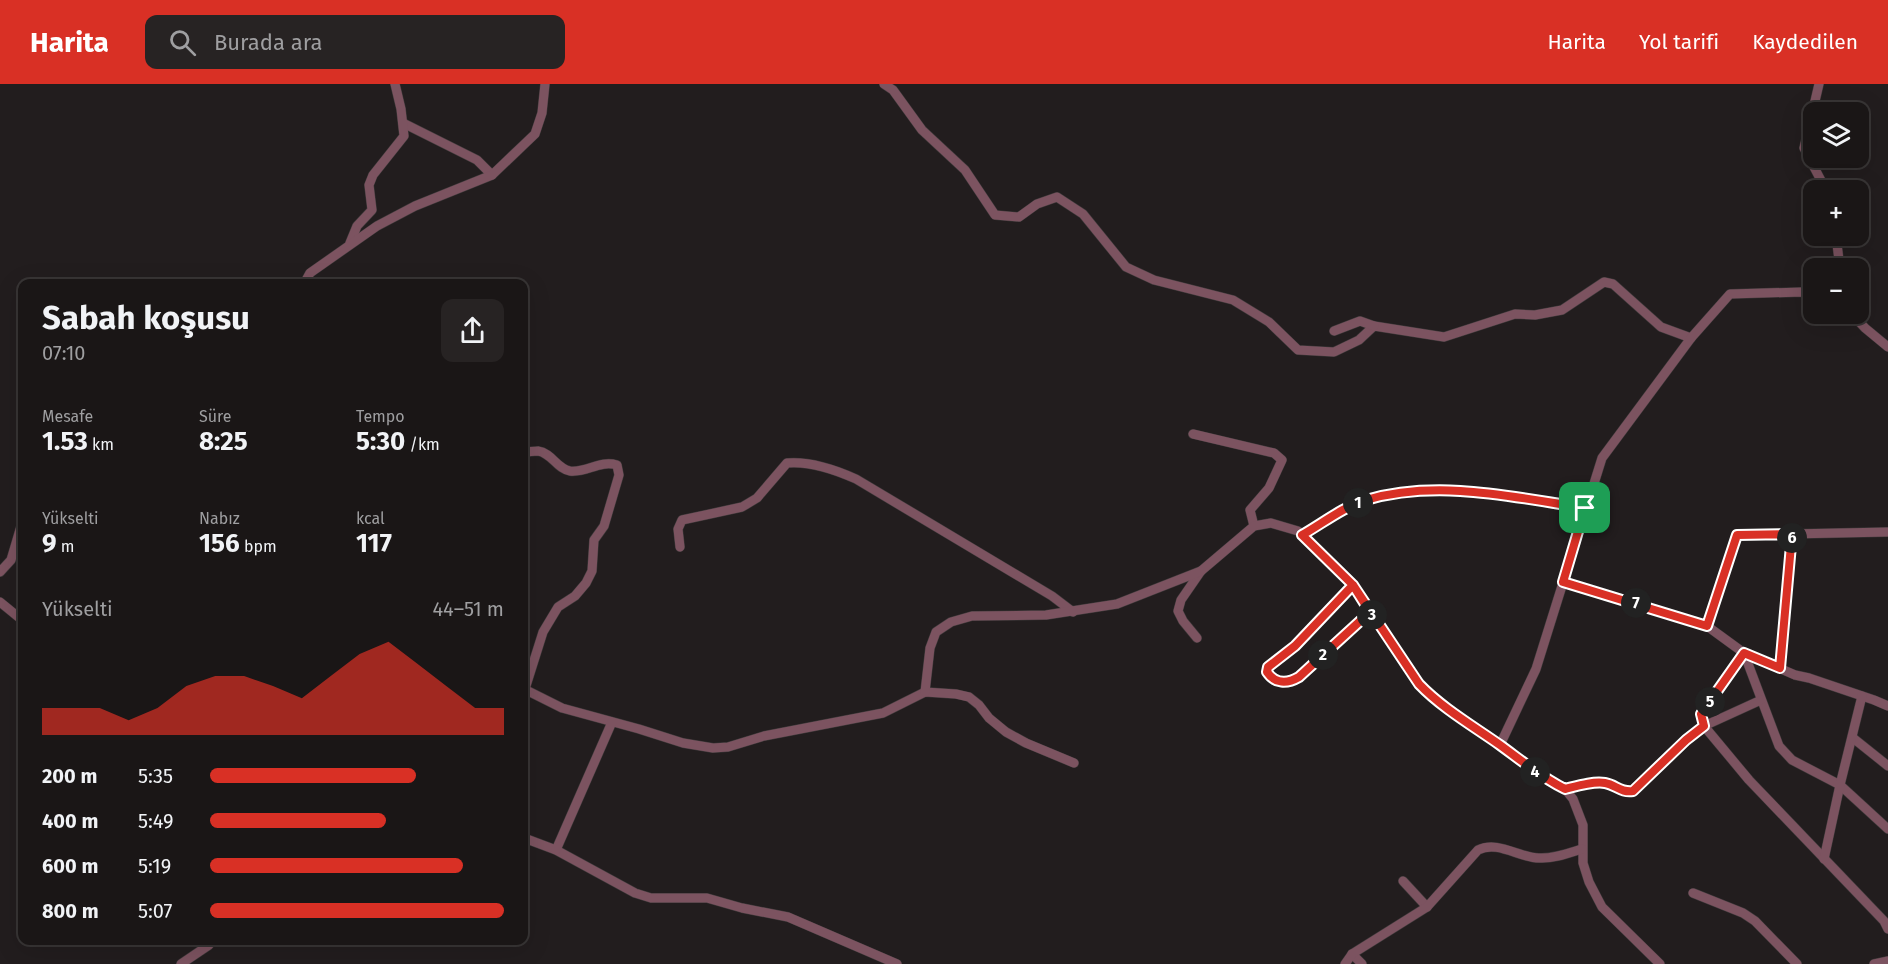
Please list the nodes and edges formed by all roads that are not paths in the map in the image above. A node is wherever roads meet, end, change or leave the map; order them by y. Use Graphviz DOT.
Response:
graph roads {
  1 [pos="395,84"];
  2 [pos="545,84"];
  3 [pos="884,84"];
  4 [pos="1819,84"];
  5 [pos="403,123"];
  6 [pos="492,175"];
  7 [pos="1821,180"];
  8 [pos="350,243"];
  9 [pos="307,279"];
  10 [pos="1803,292"];
  11 [pos="1861,324"];
  12 [pos="1374,326"];
  13 [pos="1334,331"];
  14 [pos="1691,338"];
  15 [pos="1888,347"];
  16 [pos="1193,434"];
  17 [pos="528,452"];
  18 [pos="1585,508"];
  19 [pos="1254,526"];
  20 [pos="1888,532"];
  21 [pos="1792,534"];
  22 [pos="1302,535"];
  23 [pos="18,536"];
  24 [pos="680,547"];
  25 [pos="1200,571"];
  26 [pos="0,573"];
  27 [pos="1563,582"];
  28 [pos="1353,585"];
  29 [pos="0,602"];
  30 [pos="1073,612"];
  31 [pos="1370,612"];
  32 [pos="18,617"];
  33 [pos="1707,626"];
  34 [pos="1197,638"];
  35 [pos="1744,653"];
  36 [pos="1780,668"];
  37 [pos="528,677"];
  38 [pos="528,691"];
  39 [pos="925,692"];
  40 [pos="1862,696"];
  41 [pos="1761,700"];
  42 [pos="1888,706"];
  43 [pos="612,722"];
  44 [pos="1704,726"];
  45 [pos="1853,738"];
  46 [pos="1500,746"];
  47 [pos="1074,763"];
  48 [pos="1888,766"];
  49 [pos="1840,785"];
  50 [pos="1565,789"];
  51 [pos="1888,829"];
  52 [pos="528,840"];
  53 [pos="1582,849"];
  54 [pos="556,850"];
  55 [pos="1824,859"];
  56 [pos="1403,881"];
  57 [pos="1693,892"];
  58 [pos="1427,907"];
  59 [pos="1888,929"];
  60 [pos="209,945"];
  61 [pos="1352,954"];
  62 [pos="1888,961"];
  63 [pos="181,964"];
  64 [pos="897,964"];
  65 [pos="1345,964"];
  66 [pos="1362,964"];
  67 [pos="1660,964"];
  68 [pos="1797,964"];
  69 [pos="1874,964"];
  1 -- 5 [label="street"];
  2 -- 6 [label="street"];
  3 -- 12 [label="street"];
  4 -- 7 [label="street"];
  5 -- 6 [label="street"];
  5 -- 8 [label="street"];
  6 -- 8 [label="street"];
  8 -- 9 [label="street"];
  10 -- 14 [label="street"];
  11 -- 15 [label="street"];
  12 -- 13 [label="street"];
  12 -- 14 [label="street"];
  14 -- 18 [label="street"];
  16 -- 19 [label="street"];
  17 -- 37 [label="street"];
  18 -- 22 [label="street"];
  18 -- 27 [label="street"];
  19 -- 22 [label="street"];
  19 -- 25 [label="street"];
  20 -- 21 [label="street"];
  21 -- 33 [label="street"];
  21 -- 36 [label="street"];
  22 -- 28 [label="street"];
  23 -- 26 [label="street"];
  24 -- 30 [label="street"];
  25 -- 30 [label="street"];
  25 -- 34 [label="street"];
  27 -- 33 [label="street"];
  27 -- 46 [label="street"];
  28 -- 31 [label="street"];
  28 -- 31 [label="street"];
  29 -- 32 [label="street"];
  30 -- 39 [label="street"];
  31 -- 46 [label="street"];
  33 -- 35 [label="street"];
  35 -- 36 [label="street"];
  35 -- 41 [label="street"];
  35 -- 44 [label="street"];
  36 -- 40 [label="street"];
  38 -- 43 [label="street"];
  39 -- 43 [label="street"];
  39 -- 47 [label="street"];
  40 -- 42 [label="street"];
  40 -- 45 [label="street"];
  41 -- 44 [label="street"];
  41 -- 49 [label="street"];
  43 -- 54 [label="street"];
  44 -- 50 [label="street"];
  44 -- 55 [label="street"];
  45 -- 48 [label="street"];
  45 -- 49 [label="street"];
  46 -- 50 [label="street"];
  49 -- 51 [label="street"];
  49 -- 55 [label="street"];
  50 -- 53 [label="street"];
  52 -- 54 [label="street"];
  53 -- 58 [label="street"];
  53 -- 67 [label="street"];
  54 -- 64 [label="street"];
  55 -- 59 [label="street"];
  56 -- 58 [label="street"];
  57 -- 68 [label="street"];
  58 -- 61 [label="street"];
  60 -- 63 [label="street"];
  61 -- 65 [label="street"];
  61 -- 66 [label="street"];
  62 -- 69 [label="street"];
}
